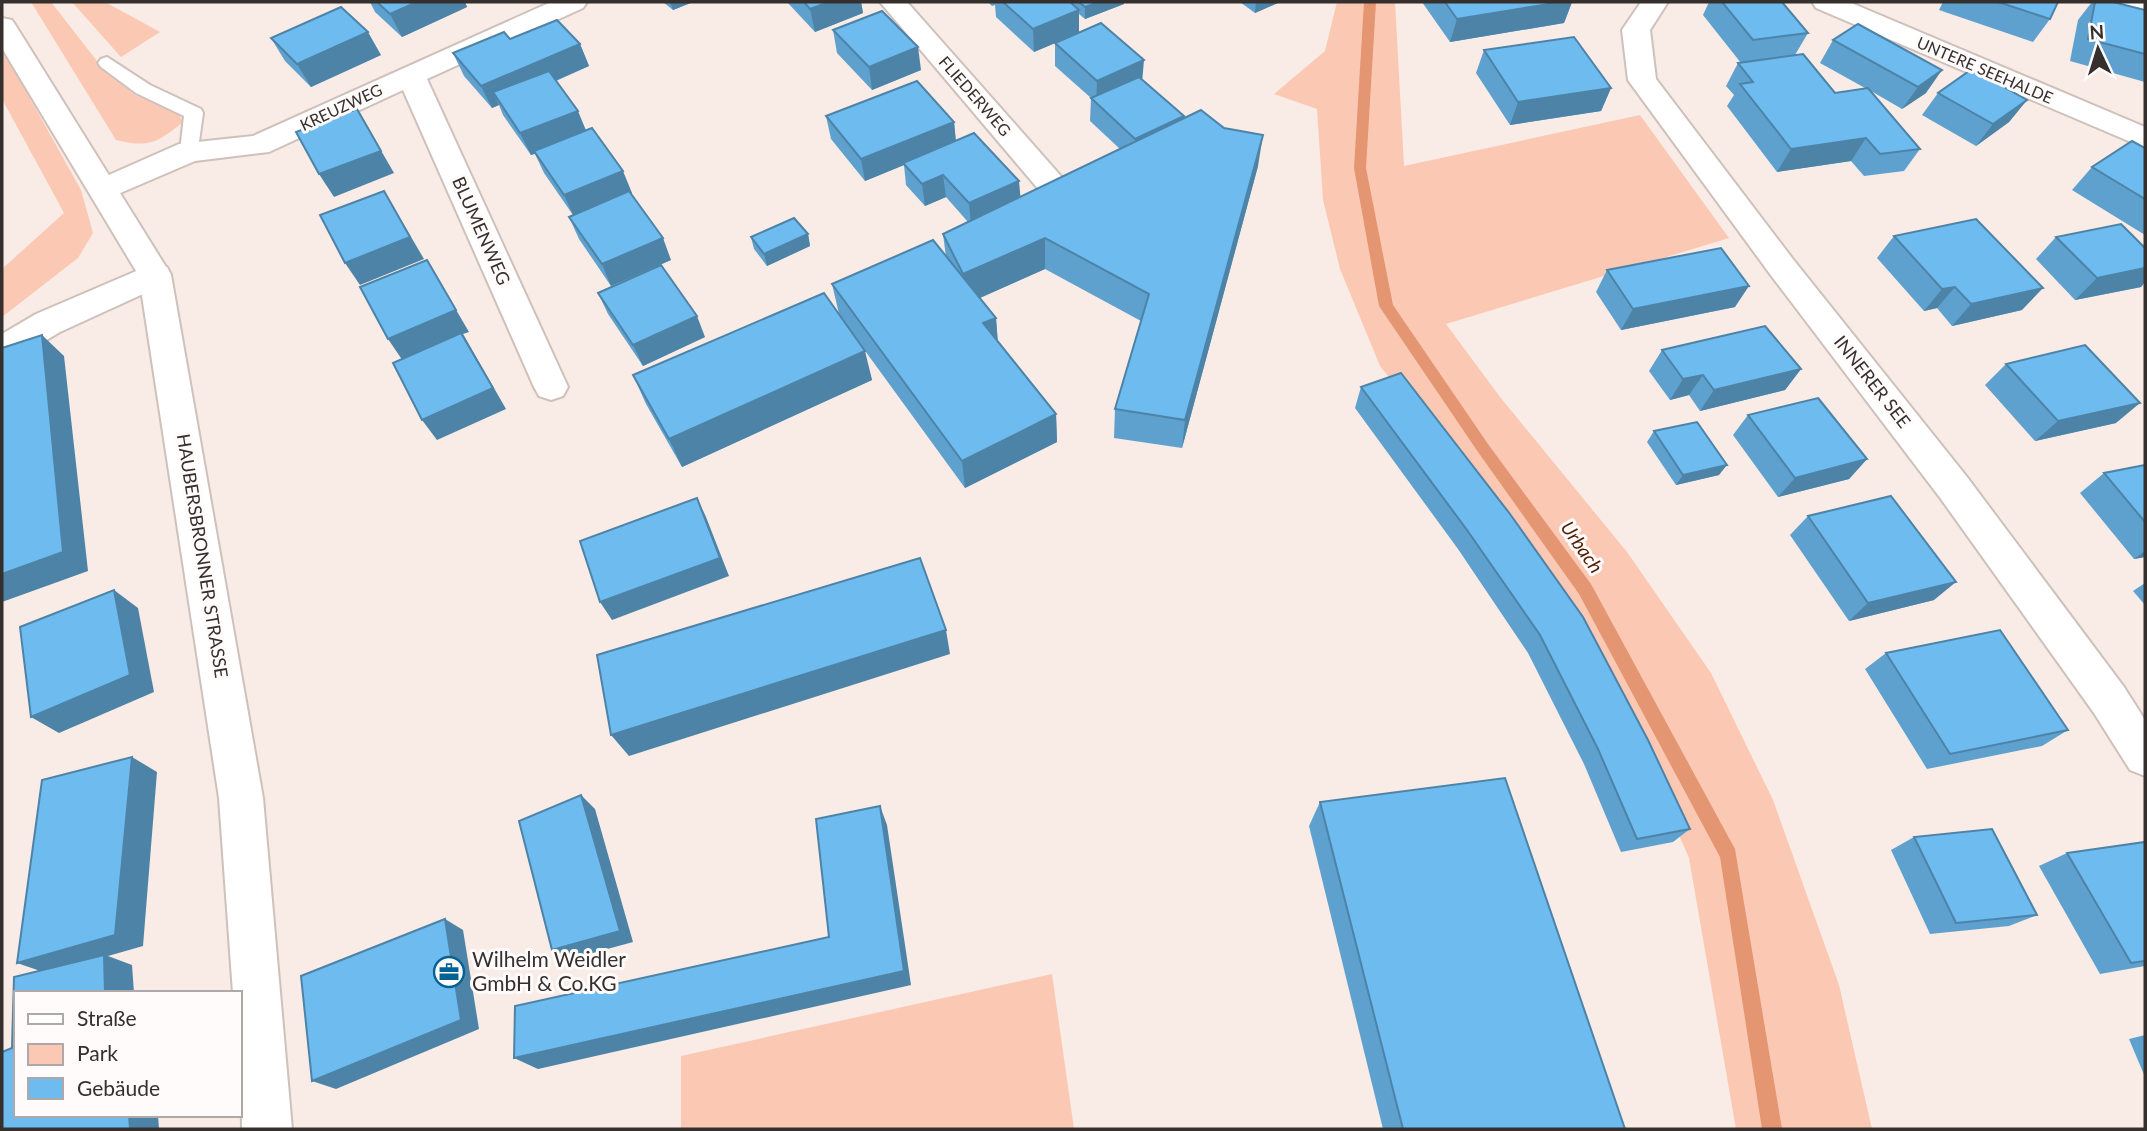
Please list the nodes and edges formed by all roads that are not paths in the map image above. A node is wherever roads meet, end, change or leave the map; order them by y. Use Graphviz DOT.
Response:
graph roads {
  1 [pos="573,2"];
  2 [pos="893,2"];
  3 [pos="1654,2"];
  4 [pos="1826,2"];
  5 [pos="2115,2"];
  6 [pos="2145,9"];
  7 [pos="2,26"];
  8 [pos="107,63"];
  9 [pos="411,75"];
  10 [pos="2145,138"];
  11 [pos="190,151"];
  12 [pos="103,189"];
  13 [pos="1056,190"];
  14 [pos="155,275"];
  15 [pos="2,350"];
  16 [pos="551,387"];
  17 [pos="2145,756"];
  18 [pos="267,1129"];
  1 -- 9 [label="street, KREUZWEG"];
  2 -- 13 [label="street, FLIEDERWEG"];
  3 -- 17 [label="street, INNERER SEE"];
  4 -- 10 [label="street, UNTERE SEEHALDE"];
  5 -- 6 [label="street"];
  7 -- 12 [label="street, HAUBERSBRONNER STRASSE"];
  8 -- 11 [label="lane"];
  9 -- 11 [label="street, KREUZWEG"];
  9 -- 16 [label="street, BLUMENWEG"];
  11 -- 12 [label="street, KREUZWEG"];
  12 -- 14 [label="street, HAUBERSBRONNER STRASSE"];
  14 -- 15 [label="street"];
  14 -- 18 [label="street, HAUBERSBRONNER STRASSE"];
}
